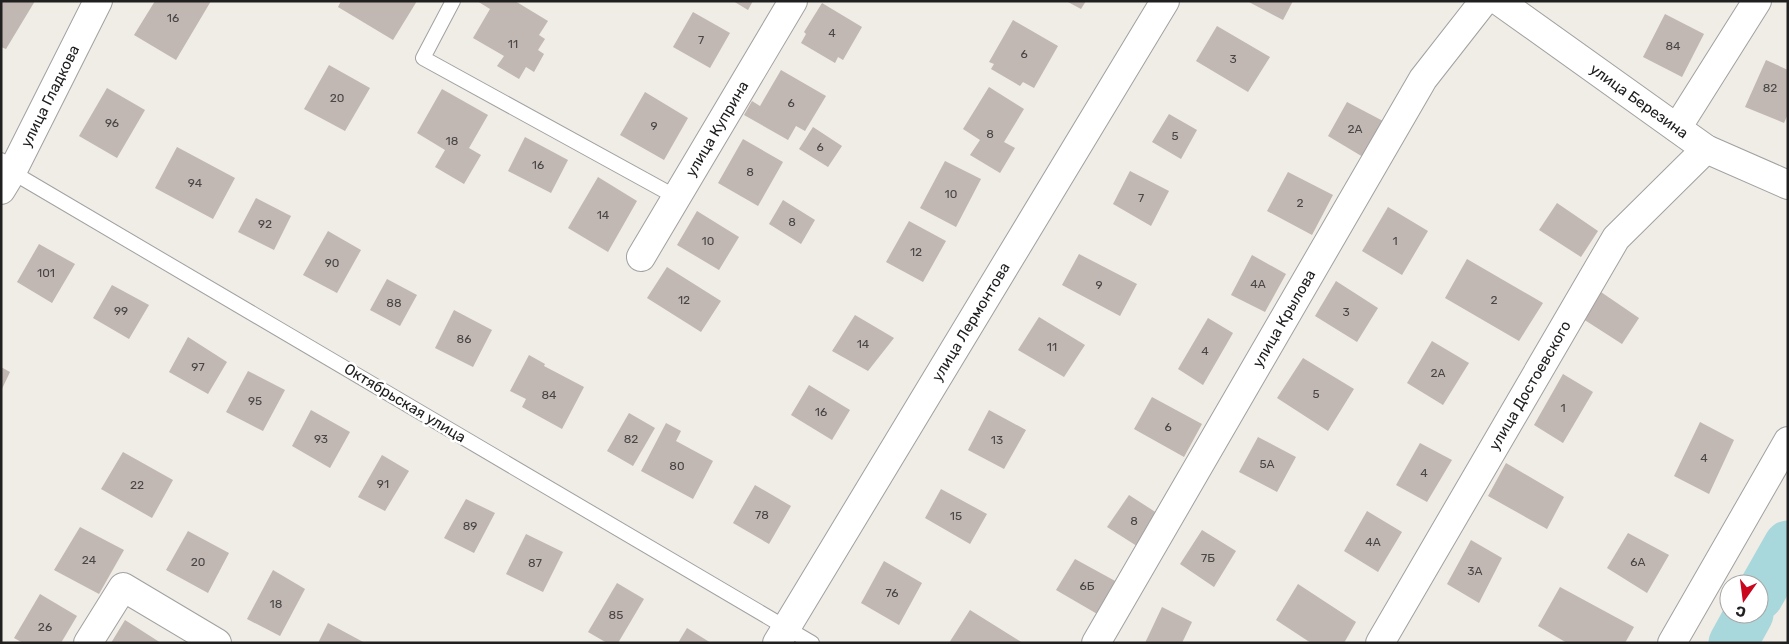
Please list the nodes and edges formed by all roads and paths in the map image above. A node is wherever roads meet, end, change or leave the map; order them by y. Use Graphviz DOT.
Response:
graph roads {
  1 [pos="98,1"];
  2 [pos="453,1"];
  3 [pos="793,1"];
  4 [pos="1165,1"];
  5 [pos="1484,1"];
  6 [pos="1499,1"];
  7 [pos="1757,1"];
  8 [pos="1677,128"];
  9 [pos="1706,150"];
  10 [pos="5,174"];
  11 [pos="1788,185"];
  12 [pos="676,197"];
  13 [pos="641,257"];
  14 [pos="1788,441"];
  15 [pos="781,635"];
  16 [pos="88,643"];
  17 [pos="217,643"];
  18 [pos="812,643"];
  19 [pos="1096,643"];
  20 [pos="1380,643"];
  21 [pos="1672,643"];
  1 -- 10 [label="street, улица Гладкова"];
  2 -- 12 [label="lane"];
  3 -- 12 [label="street, улица Куприна"];
  4 -- 15 [label="street, улица Лермонтова"];
  5 -- 19 [label="street, улица Крылова"];
  6 -- 8 [label="street, улица Березина"];
  7 -- 8 [label="street"];
  8 -- 9 [label="street, улица Березина"];
  9 -- 11 [label="street, улица Березина"];
  9 -- 20 [label="street, улица Достоевского"];
  10 -- 15 [label="lane, Октябрьская улица"];
  12 -- 13 [label="street, улица Куприна"];
  14 -- 21 [label="street"];
  15 -- 18 [label="lane, Октябрьская улица"];
  16 -- 17 [label="street"];
}
